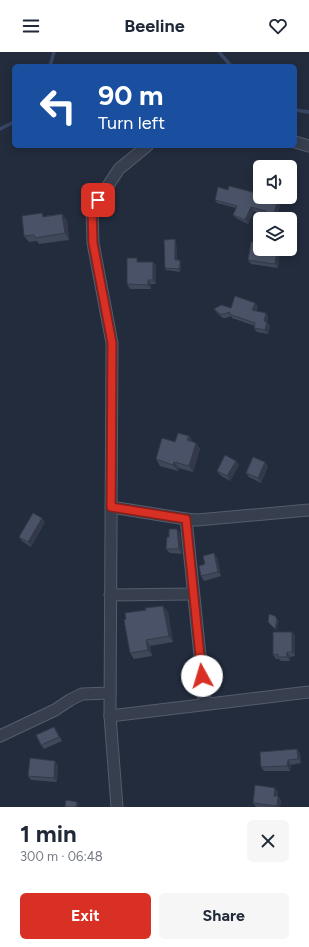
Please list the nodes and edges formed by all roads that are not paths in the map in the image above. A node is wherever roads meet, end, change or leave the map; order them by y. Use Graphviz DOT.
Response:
graph roads {
  1 [pos="297,143"];
  2 [pos="309,146"];
  3 [pos="145,148"];
  4 [pos="111,507"];
  5 [pos="309,510"];
  6 [pos="186,519"];
  7 [pos="193,594"];
  8 [pos="110,595"];
  9 [pos="309,692"];
  10 [pos="110,693"];
  11 [pos="205,704"];
  12 [pos="110,716"];
  13 [pos="0,736"];
  14 [pos="117,807"];
  1 -- 2 [label="street"];
  3 -- 4 [label="street"];
  4 -- 6 [label="street"];
  4 -- 8 [label="street"];
  5 -- 6 [label="street"];
  6 -- 7 [label="street"];
  7 -- 8 [label="street"];
  7 -- 11 [label="street"];
  8 -- 10 [label="street"];
  9 -- 11 [label="street"];
  10 -- 12 [label="street"];
  10 -- 13 [label="street"];
  11 -- 12 [label="street"];
  12 -- 14 [label="street"];
}
